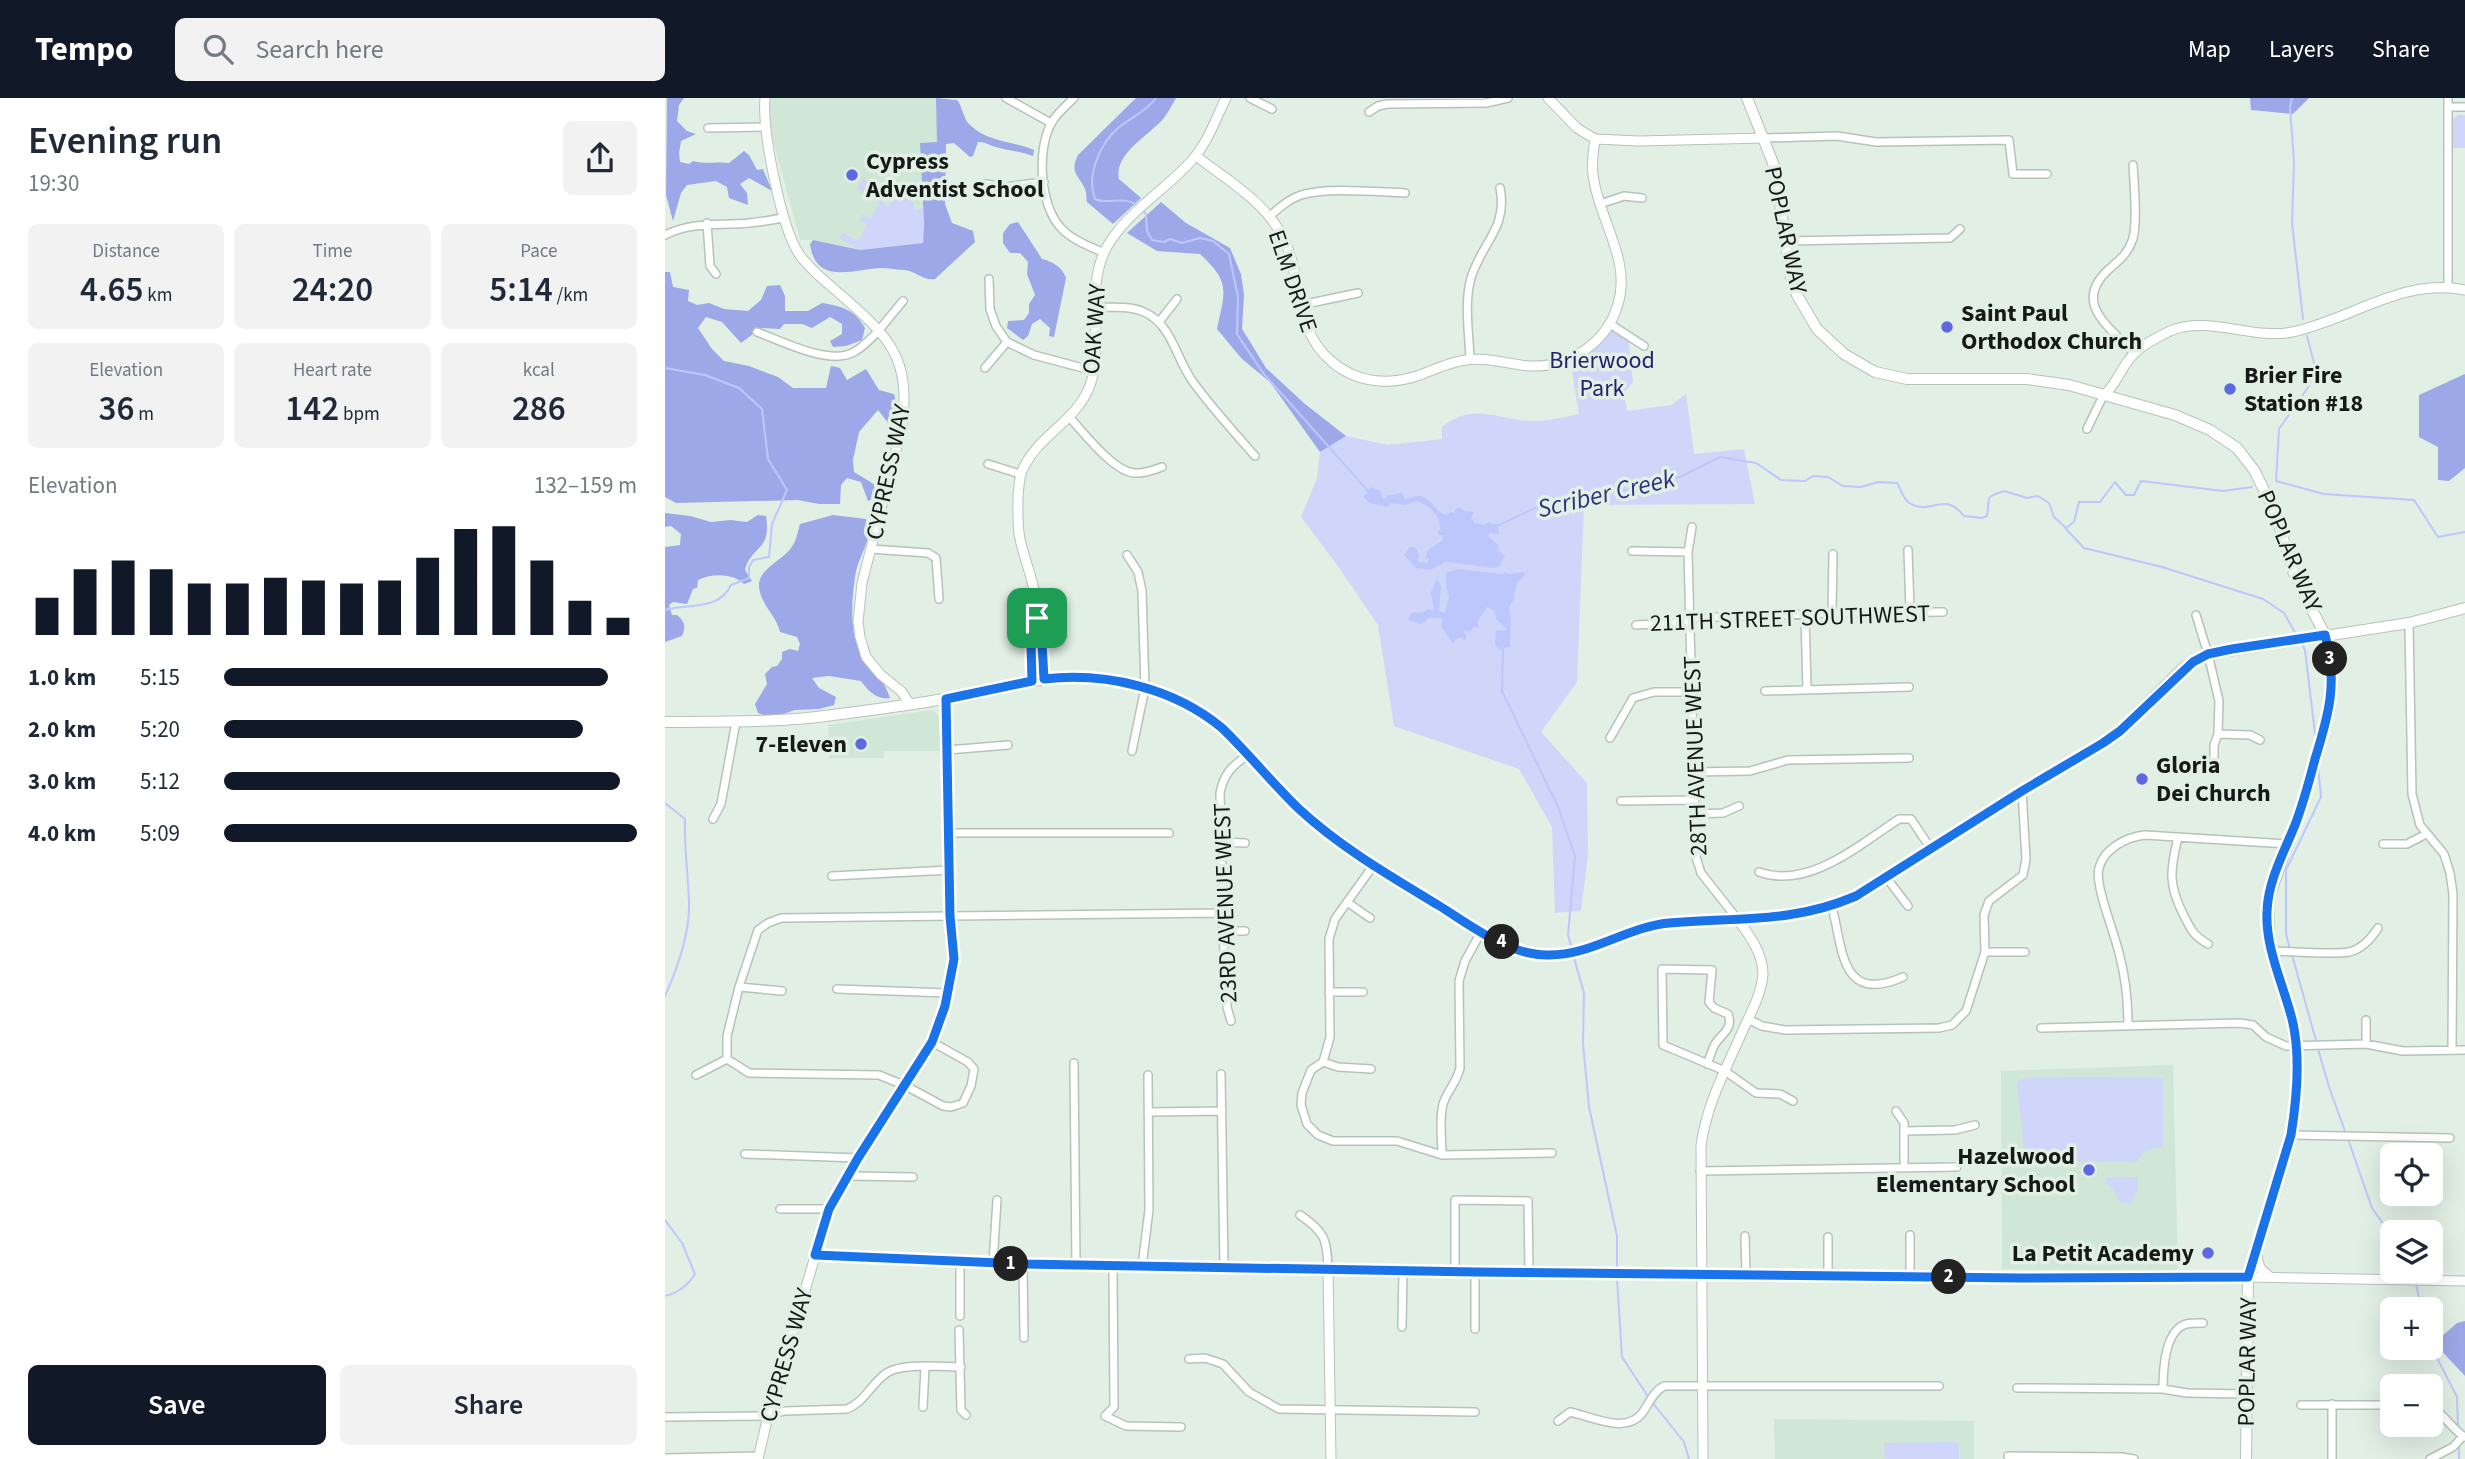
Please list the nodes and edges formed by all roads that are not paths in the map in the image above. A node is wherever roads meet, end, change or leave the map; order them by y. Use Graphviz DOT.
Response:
graph roads {
  1 [pos="765,98"];
  2 [pos="1006,98"];
  3 [pos="1074,98"];
  4 [pos="1226,98"];
  5 [pos="1250,98"];
  6 [pos="1508,98"];
  7 [pos="1548,98"];
  8 [pos="1747,98"];
  9 [pos="2448,98"];
  10 [pos="2448,107"];
  11 [pos="2465,107"];
  12 [pos="1272,109"];
  13 [pos="1369,112"];
  14 [pos="1051,123"];
  15 [pos="765,127"];
  16 [pos="708,128"];
  17 [pos="1765,138"];
  18 [pos="1595,139"];
  19 [pos="1196,156"];
  20 [pos="2133,165"];
  21 [pos="2046,174"];
  22 [pos="1044,181"];
  23 [pos="986,184"];
  24 [pos="1500,188"];
  25 [pos="1405,193"];
  26 [pos="1642,198"];
  27 [pos="1599,204"];
  28 [pos="1269,216"];
  29 [pos="783,218"];
  30 [pos="707,223"];
  31 [pos="1960,229"];
  32 [pos="665,235"];
  33 [pos="1786,241"];
  34 [pos="1104,253"];
  35 [pos="716,274"];
  36 [pos="989,279"];
  37 [pos="2448,286"];
  38 [pos="2465,289"];
  39 [pos="1358,293"];
  40 [pos="1177,299"];
  41 [pos="902,300"];
  42 [pos="1301,305"];
  43 [pos="1096,307"];
  44 [pos="1159,322"];
  45 [pos="1610,324"];
  46 [pos="879,329"];
  47 [pos="757,332"];
  48 [pos="1007,342"];
  49 [pos="1644,346"];
  50 [pos="2134,353"];
  51 [pos="1470,359"];
  52 [pos="985,368"];
  53 [pos="1094,371"];
  54 [pos="2103,396"];
  55 [pos="1070,418"];
  56 [pos="2087,429"];
  57 [pos="1255,456"];
  58 [pos="988,464"];
  59 [pos="1162,467"];
  60 [pos="1020,474"];
  61 [pos="1692,527"];
  62 [pos="871,549"];
  63 [pos="1908,550"];
  64 [pos="1632,551"];
  65 [pos="1688,552"];
  66 [pos="1833,554"];
  67 [pos="1127,555"];
  68 [pos="939,599"];
  69 [pos="2465,608"];
  70 [pos="1910,611"];
  71 [pos="1943,612"];
  72 [pos="1832,613"];
  73 [pos="1805,615"];
  74 [pos="2196,615"];
  75 [pos="1037,618"];
  76 [pos="1692,618"];
  77 [pos="2409,623"];
  78 [pos="1636,625"];
  79 [pos="2325,635"];
  80 [pos="2208,654"];
  81 [pos="1044,679"];
  82 [pos="1032,681"];
  83 [pos="1909,687"];
  84 [pos="1145,688"];
  85 [pos="1807,688"];
  86 [pos="1765,691"];
  87 [pos="1691,692"];
  88 [pos="946,699"];
  89 [pos="911,704"];
  90 [pos="665,722"];
  91 [pos="736,722"];
  92 [pos="2218,734"];
  93 [pos="1610,738"];
  94 [pos="2260,740"];
  95 [pos="1008,745"];
  96 [pos="948,750"];
  97 [pos="1132,751"];
  98 [pos="1249,754"];
  99 [pos="1909,758"];
  100 [pos="2214,768"];
  101 [pos="1694,772"];
  102 [pos="2022,791"];
  103 [pos="1694,800"];
  104 [pos="1621,801"];
  105 [pos="1739,806"];
  106 [pos="1695,814"];
  107 [pos="713,819"];
  108 [pos="950,833"];
  109 [pos="1170,833"];
  110 [pos="2426,834"];
  111 [pos="2178,837"];
  112 [pos="1221,842"];
  113 [pos="1245,843"];
  114 [pos="2287,844"];
  115 [pos="2383,844"];
  116 [pos="1931,849"];
  117 [pos="1373,866"];
  118 [pos="950,870"];
  119 [pos="1759,872"];
  120 [pos="832,876"];
  121 [pos="1886,877"];
  122 [pos="1347,902"];
  123 [pos="1908,906"];
  124 [pos="1832,907"];
  125 [pos="1223,914"];
  126 [pos="950,916"];
  127 [pos="1370,918"];
  128 [pos="1739,921"];
  129 [pos="2378,928"];
  130 [pos="1224,931"];
  131 [pos="1245,931"];
  132 [pos="1481,932"];
  133 [pos="2208,944"];
  134 [pos="1985,951"];
  135 [pos="2025,951"];
  136 [pos="2272,951"];
  137 [pos="1903,977"];
  138 [pos="739,986"];
  139 [pos="837,989"];
  140 [pos="782,991"];
  141 [pos="1329,992"];
  142 [pos="1363,992"];
  143 [pos="947,993"];
  144 [pos="1748,1020"];
  145 [pos="2366,1020"];
  146 [pos="1231,1021"];
  147 [pos="2128,1026"];
  148 [pos="2041,1028"];
  149 [pos="932,1042"];
  150 [pos="2366,1044"];
  151 [pos="2295,1047"];
  152 [pos="2452,1050"];
  153 [pos="2465,1050"];
  154 [pos="727,1059"];
  155 [pos="1323,1062"];
  156 [pos="1074,1063"];
  157 [pos="1707,1064"];
  158 [pos="1371,1069"];
  159 [pos="1725,1071"];
  160 [pos="1221,1074"];
  161 [pos="695,1075"];
  162 [pos="1148,1075"];
  163 [pos="906,1086"];
  164 [pos="1793,1101"];
  165 [pos="1222,1111"];
  166 [pos="1896,1111"];
  167 [pos="1150,1112"];
  168 [pos="1975,1125"];
  169 [pos="1904,1131"];
  170 [pos="2291,1135"];
  171 [pos="2450,1138"];
  172 [pos="1552,1153"];
  173 [pos="745,1154"];
  174 [pos="1442,1155"];
  175 [pos="858,1158"];
  176 [pos="1904,1167"];
  177 [pos="1957,1167"];
  178 [pos="1700,1171"];
  179 [pos="848,1176"];
  180 [pos="912,1177"];
  181 [pos="997,1200"];
  182 [pos="780,1209"];
  183 [pos="829,1209"];
  184 [pos="1300,1215"];
  185 [pos="1910,1235"];
  186 [pos="1745,1236"];
  187 [pos="1828,1237"];
  188 [pos="2256,1252"];
  189 [pos="815,1255"];
  190 [pos="960,1260"];
  191 [pos="993,1263"];
  192 [pos="1023,1264"];
  193 [pos="1076,1265"];
  194 [pos="1113,1266"];
  195 [pos="1142,1266"];
  196 [pos="1224,1268"];
  197 [pos="1328,1269"];
  198 [pos="1403,1270"];
  199 [pos="1455,1272"];
  200 [pos="1475,1272"];
  201 [pos="1528,1273"];
  202 [pos="1746,1275"];
  203 [pos="1828,1275"];
  204 [pos="1701,1276"];
  205 [pos="1910,1276"];
  206 [pos="2248,1277"];
  207 [pos="2272,1277"];
  208 [pos="2465,1281"];
  209 [pos="960,1316"];
  210 [pos="2203,1323"];
  211 [pos="1402,1327"];
  212 [pos="1475,1329"];
  213 [pos="960,1330"];
  214 [pos="1024,1338"];
  215 [pos="1189,1359"];
  216 [pos="925,1367"];
  217 [pos="961,1367"];
  218 [pos="1703,1385"];
  219 [pos="1939,1385"];
  220 [pos="2017,1388"];
  221 [pos="2163,1389"];
  222 [pos="2247,1394"];
  223 [pos="2332,1404"];
  224 [pos="2301,1405"];
  225 [pos="2380,1405"];
  226 [pos="923,1407"];
  227 [pos="1330,1410"];
  228 [pos="1475,1412"];
  229 [pos="965,1415"];
  230 [pos="2443,1415"];
  231 [pos="768,1416"];
  232 [pos="665,1417"];
  233 [pos="1557,1421"];
  234 [pos="1181,1427"];
  235 [pos="2464,1437"];
  236 [pos="2008,1456"];
  237 [pos="759,1457"];
  238 [pos="665,1458"];
  239 [pos="2070,1458"];
  240 [pos="1331,1459"];
  241 [pos="1703,1459"];
  242 [pos="2134,1459"];
  243 [pos="2246,1459"];
  244 [pos="2332,1459"];
  245 [pos="2430,1459"];
  1 -- 15 [label="street, CYPRESS WAY"];
  2 -- 14 [label="street"];
  3 -- 14 [label="street"];
  4 -- 19 [label="street, OAK WAY"];
  5 -- 12 [label="street"];
  6 -- 13 [label="street"];
  7 -- 18 [label="street"];
  8 -- 17 [label="main road, POPLAR WAY"];
  9 -- 10 [label="street"];
  10 -- 11 [label="street"];
  10 -- 37 [label="street"];
  14 -- 22 [label="street"];
  15 -- 16 [label="street"];
  15 -- 29 [label="street, CYPRESS WAY"];
  17 -- 18 [label="street"];
  17 -- 21 [label="street"];
  17 -- 33 [label="main road, POPLAR WAY"];
  18 -- 27 [label="street, ELM DRIVE"];
  19 -- 28 [label="street, ELM DRIVE"];
  19 -- 34 [label="street, OAK WAY"];
  20 -- 50 [label="street"];
  22 -- 23 [label="street"];
  22 -- 34 [label="street"];
  24 -- 51 [label="street"];
  25 -- 28 [label="street"];
  26 -- 27 [label="street"];
  27 -- 45 [label="street, ELM DRIVE"];
  28 -- 42 [label="street, ELM DRIVE"];
  29 -- 30 [label="street"];
  29 -- 46 [label="street, CYPRESS WAY"];
  30 -- 32 [label="street"];
  30 -- 35 [label="street"];
  31 -- 33 [label="street"];
  33 -- 54 [label="main road, POPLAR WAY"];
  34 -- 43 [label="street, OAK WAY"];
  36 -- 48 [label="street"];
  37 -- 38 [label="street"];
  37 -- 50 [label="street"];
  39 -- 42 [label="street"];
  40 -- 44 [label="street"];
  41 -- 46 [label="street"];
  42 -- 51 [label="street, ELM DRIVE"];
  43 -- 44 [label="street"];
  43 -- 53 [label="street, OAK WAY"];
  44 -- 57 [label="street"];
  45 -- 49 [label="street"];
  45 -- 51 [label="street, ELM DRIVE"];
  46 -- 47 [label="street"];
  46 -- 62 [label="street, CYPRESS WAY"];
  48 -- 52 [label="street"];
  48 -- 53 [label="street"];
  50 -- 54 [label="street"];
  53 -- 55 [label="street, OAK WAY"];
  54 -- 56 [label="street"];
  54 -- 79 [label="main road, POPLAR WAY"];
  55 -- 59 [label="street"];
  55 -- 60 [label="street, OAK WAY"];
  58 -- 60 [label="street"];
  60 -- 75 [label="street"];
  61 -- 65 [label="street, 28TH AVENUE WEST"];
  62 -- 68 [label="street"];
  62 -- 89 [label="street, CYPRESS WAY"];
  63 -- 70 [label="street"];
  64 -- 65 [label="street"];
  65 -- 76 [label="street, 28TH AVENUE WEST"];
  66 -- 72 [label="street"];
  67 -- 84 [label="street"];
  69 -- 77 [label="main road"];
  70 -- 71 [label="street, 211TH STREET SOUTHWEST"];
  70 -- 72 [label="street, 211TH STREET SOUTHWEST"];
  72 -- 73 [label="street, 211TH STREET SOUTHWEST"];
  73 -- 76 [label="street, 211TH STREET SOUTHWEST"];
  73 -- 85 [label="street"];
  74 -- 80 [label="street"];
  75 -- 81 [label="street"];
  75 -- 82 [label="street"];
  76 -- 78 [label="street, 211TH STREET SOUTHWEST"];
  76 -- 87 [label="street, 28TH AVENUE WEST"];
  77 -- 79 [label="main road"];
  77 -- 110 [label="street"];
  79 -- 80 [label="main road"];
  79 -- 114 [label="main road, POPLAR WAY"];
  80 -- 92 [label="street"];
  80 -- 102 [label="main road"];
  81 -- 82 [label="main road"];
  81 -- 84 [label="main road"];
  82 -- 88 [label="main road"];
  83 -- 85 [label="street"];
  84 -- 97 [label="street"];
  84 -- 98 [label="main road"];
  85 -- 86 [label="street"];
  87 -- 93 [label="street"];
  87 -- 101 [label="street, 28TH AVENUE WEST"];
  88 -- 89 [label="main road"];
  88 -- 96 [label="street, CYPRESS WAY"];
  89 -- 91 [label="main road"];
  90 -- 91 [label="main road"];
  91 -- 107 [label="street"];
  92 -- 94 [label="street"];
  92 -- 100 [label="street"];
  95 -- 96 [label="street"];
  96 -- 108 [label="street, CYPRESS WAY"];
  98 -- 112 [label="street, 23RD AVENUE WEST"];
  98 -- 117 [label="main road"];
  99 -- 101 [label="street"];
  101 -- 103 [label="street, 28TH AVENUE WEST"];
  102 -- 116 [label="main road"];
  102 -- 134 [label="street"];
  103 -- 104 [label="street"];
  103 -- 106 [label="street, 28TH AVENUE WEST"];
  105 -- 106 [label="street"];
  106 -- 128 [label="street, 28TH AVENUE WEST"];
  108 -- 109 [label="street"];
  108 -- 118 [label="street, CYPRESS WAY"];
  110 -- 115 [label="street"];
  110 -- 152 [label="street"];
  111 -- 114 [label="street"];
  111 -- 133 [label="street"];
  111 -- 147 [label="street"];
  112 -- 113 [label="street"];
  112 -- 125 [label="street, 23RD AVENUE WEST"];
  114 -- 136 [label="main road, POPLAR WAY"];
  116 -- 119 [label="street"];
  116 -- 121 [label="main road"];
  117 -- 122 [label="street"];
  117 -- 132 [label="main road"];
  118 -- 120 [label="street"];
  118 -- 126 [label="street, CYPRESS WAY"];
  121 -- 123 [label="street"];
  121 -- 124 [label="main road"];
  122 -- 127 [label="street"];
  122 -- 141 [label="street"];
  124 -- 128 [label="main road"];
  124 -- 137 [label="street"];
  125 -- 126 [label="street"];
  125 -- 130 [label="street, 23RD AVENUE WEST"];
  126 -- 138 [label="street"];
  126 -- 143 [label="street, CYPRESS WAY"];
  128 -- 132 [label="main road"];
  128 -- 144 [label="street, 28TH AVENUE WEST"];
  129 -- 136 [label="street"];
  130 -- 131 [label="street"];
  130 -- 146 [label="street, 23RD AVENUE WEST"];
  132 -- 174 [label="street"];
  134 -- 135 [label="street"];
  134 -- 144 [label="street"];
  136 -- 151 [label="main road, POPLAR WAY"];
  138 -- 140 [label="street"];
  138 -- 154 [label="street"];
  139 -- 143 [label="street"];
  141 -- 142 [label="street"];
  141 -- 155 [label="street"];
  143 -- 149 [label="street, CYPRESS WAY"];
  144 -- 159 [label="street, 28TH AVENUE WEST"];
  145 -- 150 [label="street"];
  147 -- 148 [label="street"];
  147 -- 151 [label="street"];
  149 -- 163 [label="street, CYPRESS WAY"];
  149 -- 163 [label="street"];
  150 -- 151 [label="street"];
  150 -- 152 [label="street"];
  151 -- 170 [label="main road, POPLAR WAY"];
  152 -- 153 [label="street"];
  154 -- 161 [label="street"];
  154 -- 163 [label="street"];
  155 -- 158 [label="street"];
  155 -- 174 [label="street"];
  156 -- 193 [label="street"];
  157 -- 157 [label="street"];
  157 -- 159 [label="street"];
  159 -- 164 [label="street"];
  159 -- 178 [label="street, 28TH AVENUE WEST"];
  160 -- 165 [label="street"];
  162 -- 167 [label="street"];
  163 -- 175 [label="street, CYPRESS WAY"];
  165 -- 167 [label="street"];
  165 -- 196 [label="street"];
  166 -- 169 [label="street"];
  167 -- 195 [label="street"];
  168 -- 169 [label="street"];
  169 -- 176 [label="street"];
  170 -- 171 [label="street"];
  170 -- 188 [label="main road, POPLAR WAY"];
  172 -- 174 [label="street"];
  173 -- 175 [label="street"];
  175 -- 179 [label="street, CYPRESS WAY"];
  176 -- 177 [label="street"];
  176 -- 178 [label="street"];
  178 -- 204 [label="street, 28TH AVENUE WEST"];
  179 -- 180 [label="street"];
  179 -- 183 [label="street, CYPRESS WAY"];
  181 -- 191 [label="street"];
  182 -- 183 [label="street"];
  183 -- 189 [label="street, CYPRESS WAY"];
  184 -- 197 [label="street"];
  185 -- 205 [label="street"];
  186 -- 202 [label="street"];
  187 -- 203 [label="street"];
  188 -- 206 [label="main road, POPLAR WAY"];
  188 -- 207 [label="street"];
  189 -- 190 [label="street"];
  189 -- 231 [label="street, CYPRESS WAY"];
  190 -- 191 [label="street"];
  190 -- 209 [label="street"];
  191 -- 192 [label="street"];
  192 -- 193 [label="street"];
  192 -- 214 [label="street"];
  193 -- 194 [label="street"];
  194 -- 195 [label="street"];
  194 -- 234 [label="street"];
  195 -- 196 [label="street"];
  196 -- 197 [label="street"];
  197 -- 198 [label="street"];
  197 -- 227 [label="street"];
  198 -- 199 [label="street"];
  198 -- 211 [label="street"];
  199 -- 200 [label="street"];
  199 -- 201 [label="street"];
  200 -- 201 [label="street"];
  200 -- 212 [label="street"];
  201 -- 204 [label="street"];
  202 -- 203 [label="street"];
  202 -- 204 [label="street"];
  203 -- 205 [label="street"];
  204 -- 218 [label="street, 28TH AVENUE WEST"];
  205 -- 206 [label="street"];
  206 -- 207 [label="street"];
  206 -- 222 [label="main road, POPLAR WAY"];
  207 -- 208 [label="street"];
  210 -- 221 [label="street"];
  213 -- 217 [label="street"];
  215 -- 227 [label="street"];
  216 -- 217 [label="street"];
  216 -- 226 [label="street"];
  216 -- 231 [label="street"];
  217 -- 229 [label="street"];
  218 -- 219 [label="street"];
  218 -- 233 [label="street"];
  218 -- 241 [label="street, 28TH AVENUE WEST"];
  220 -- 221 [label="street"];
  221 -- 222 [label="street"];
  222 -- 243 [label="main road, POPLAR WAY"];
  223 -- 224 [label="street"];
  223 -- 225 [label="street"];
  223 -- 244 [label="street"];
  227 -- 228 [label="street"];
  227 -- 240 [label="street"];
  230 -- 235 [label="street"];
  231 -- 232 [label="street"];
  231 -- 237 [label="street, CYPRESS WAY"];
  235 -- 245 [label="street"];
  236 -- 239 [label="street"];
  237 -- 238 [label="street"];
  239 -- 242 [label="street"];
}
